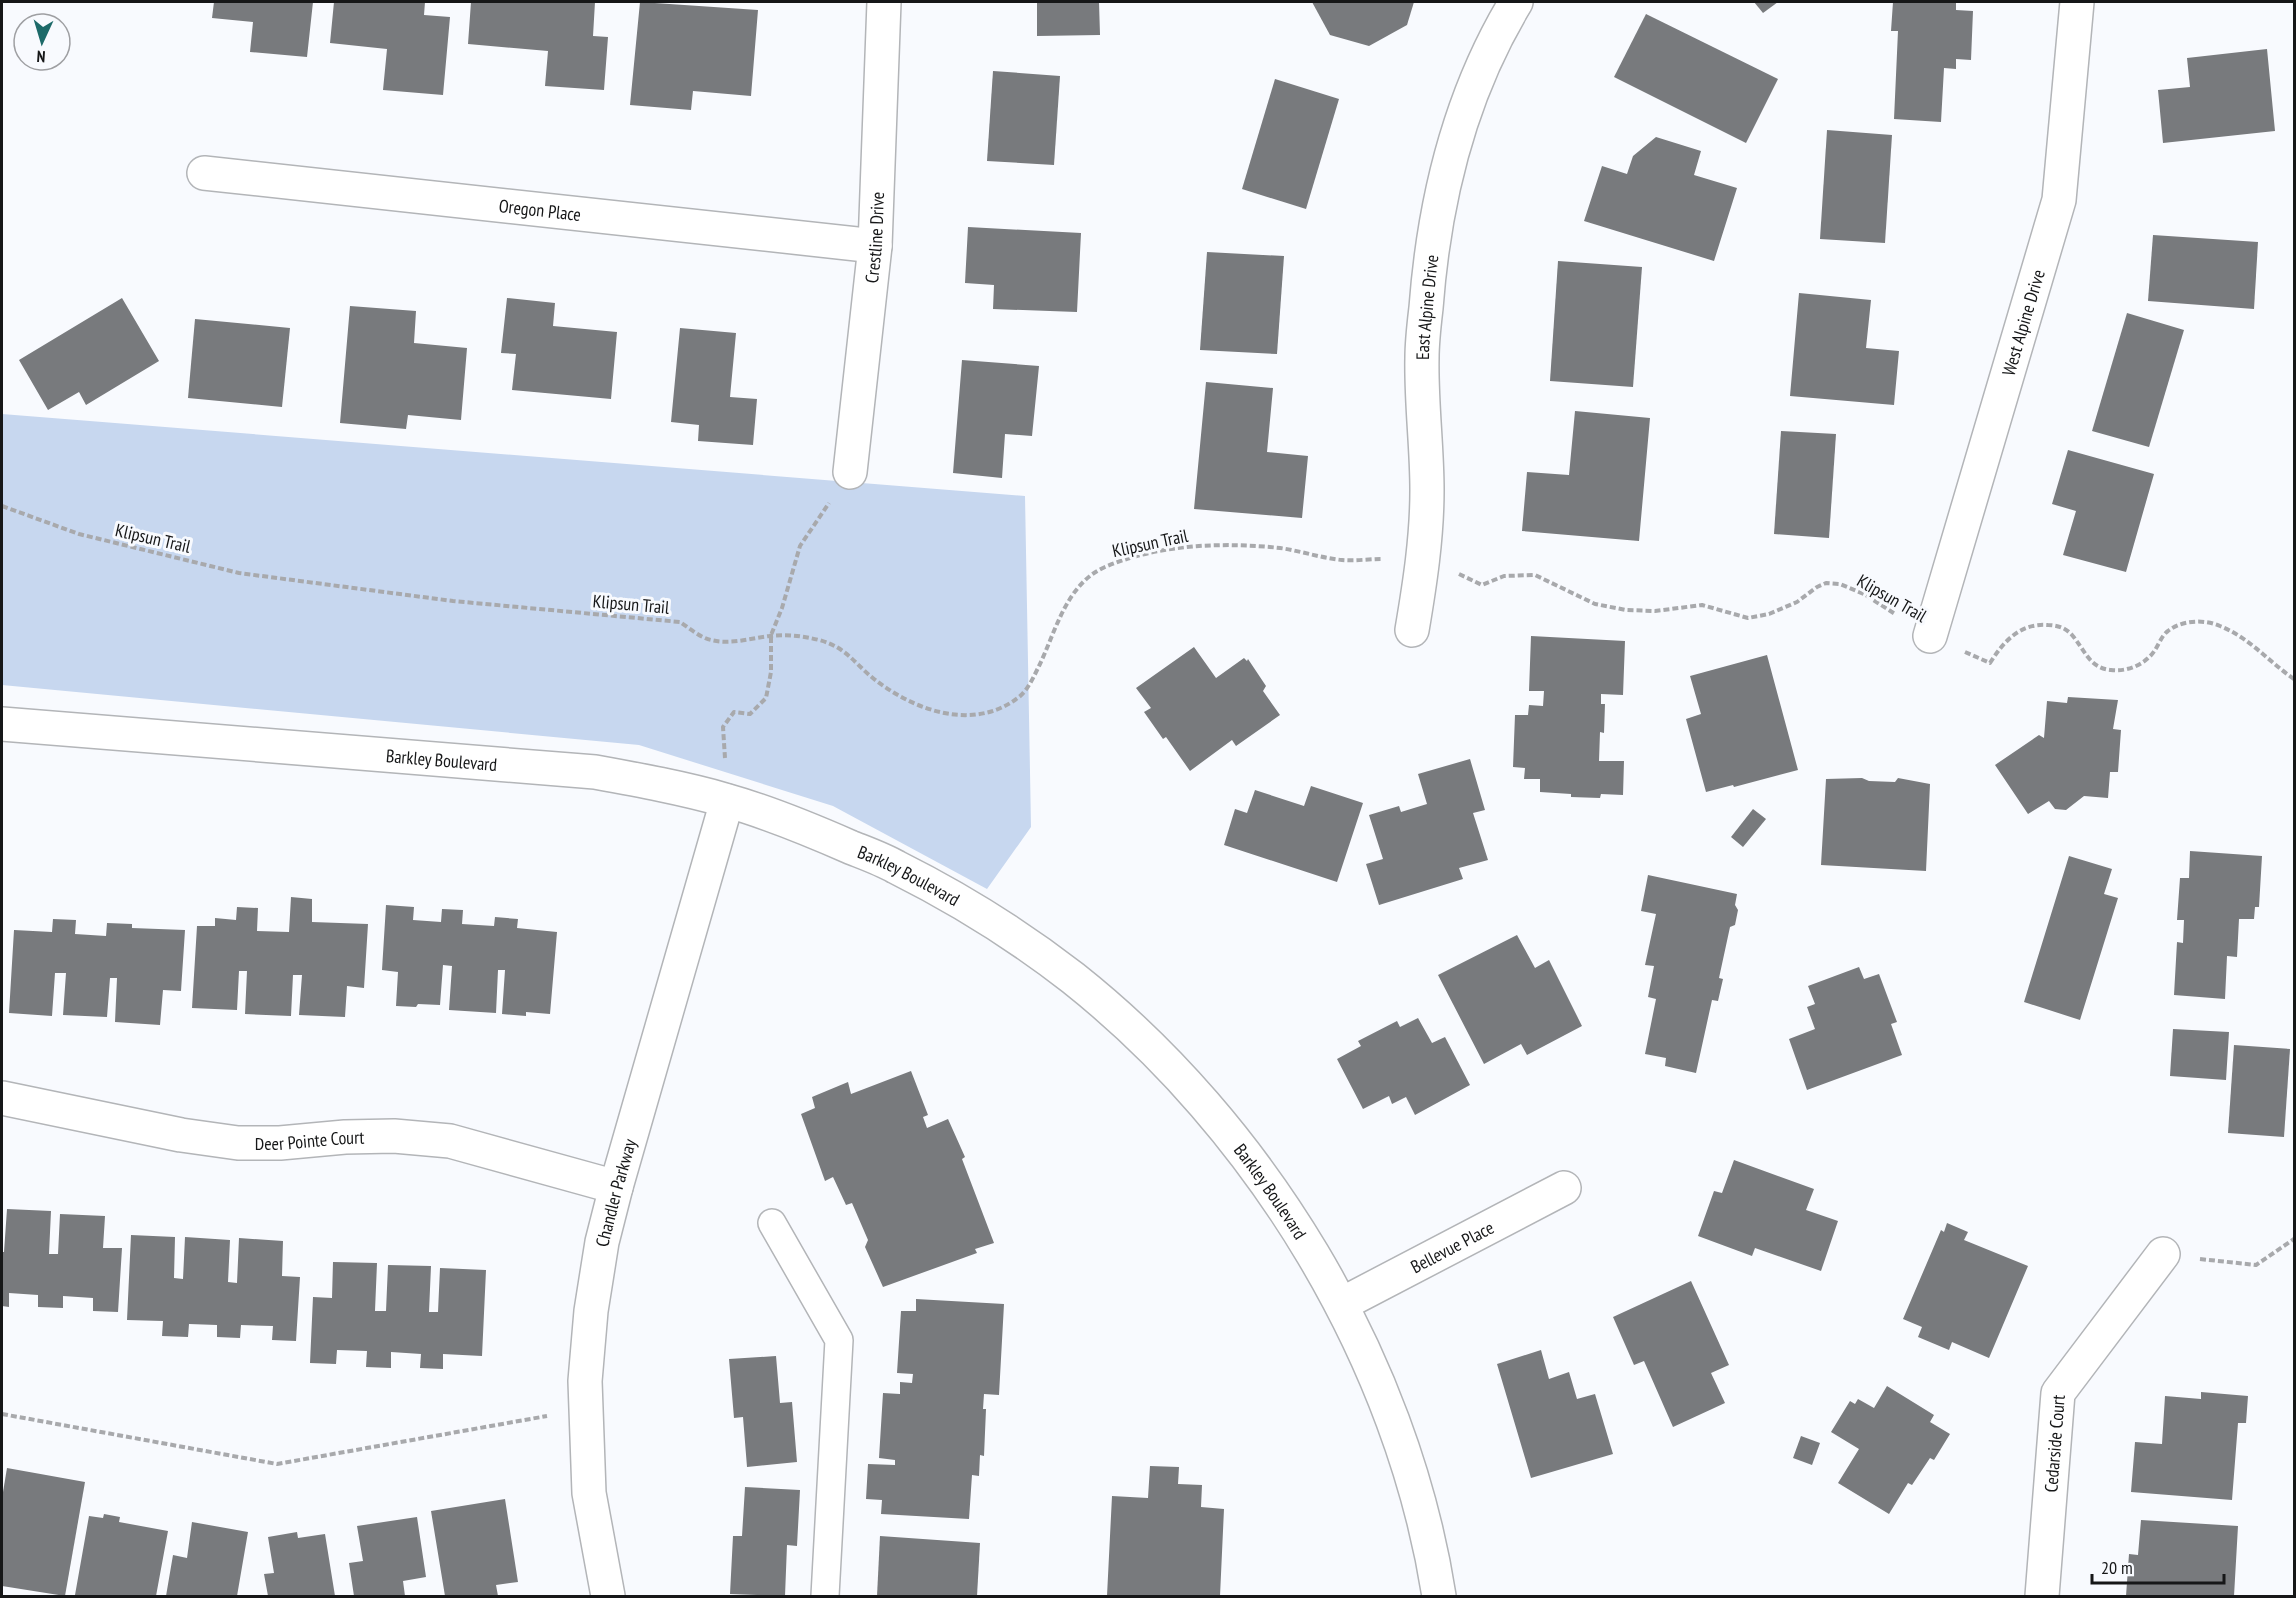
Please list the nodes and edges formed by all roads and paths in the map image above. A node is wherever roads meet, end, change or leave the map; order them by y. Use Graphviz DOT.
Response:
graph roads {
  1 [pos="884,2"];
  2 [pos="1516,2"];
  3 [pos="2077,2"];
  4 [pos="204,173"];
  5 [pos="875,246"];
  6 [pos="850,472"];
  7 [pos="2,506"];
  8 [pos="1424,558"];
  9 [pos="1341,560"];
  10 [pos="1413,630"];
  11 [pos="771,635"];
  12 [pos="1930,636"];
  13 [pos="2295,679"];
  14 [pos="2,724"];
  15 [pos="727,801"];
  16 [pos="2,1098"];
  17 [pos="616,1187"];
  18 [pos="1564,1188"];
  19 [pos="772,1223"];
  20 [pos="2295,1239"];
  21 [pos="2163,1254"];
  22 [pos="1342,1304"];
  23 [pos="586,1407"];
  24 [pos="2,1414"];
  25 [pos="608,1596"];
  26 [pos="825,1596"];
  27 [pos="1439,1596"];
  28 [pos="2042,1596"];
  1 -- 5 [label="street, Crestline Drive"];
  2 -- 8 [label="street, East Alpine Drive"];
  3 -- 12 [label="street, West Alpine Drive"];
  4 -- 5 [label="street, Oregon Place"];
  5 -- 6 [label="street, Crestline Drive"];
  6 -- 11 [label="path"];
  7 -- 11 [label="path, Klipsun Trail"];
  8 -- 10 [label="street, East Alpine Drive"];
  8 -- 12 [label="path, Klipsun Trail"];
  9 -- 11 [label="path, Klipsun Trail"];
  11 -- 15 [label="path"];
  12 -- 13 [label="path, Klipsun Trail"];
  14 -- 15 [label="street, Barkley Boulevard"];
  15 -- 17 [label="street, Chandler Parkway"];
  15 -- 22 [label="street, Barkley Boulevard"];
  16 -- 17 [label="street, Deer Pointe Court"];
  17 -- 23 [label="street, Chandler Parkway"];
  18 -- 22 [label="street, Bellevue Place"];
  19 -- 26 [label="lane"];
  20 -- 21 [label="path"];
  21 -- 28 [label="street, Cedarside Court"];
  22 -- 27 [label="street, Barkley Boulevard"];
  23 -- 24 [label="path"];
  23 -- 25 [label="street, Chandler Parkway"];
}
